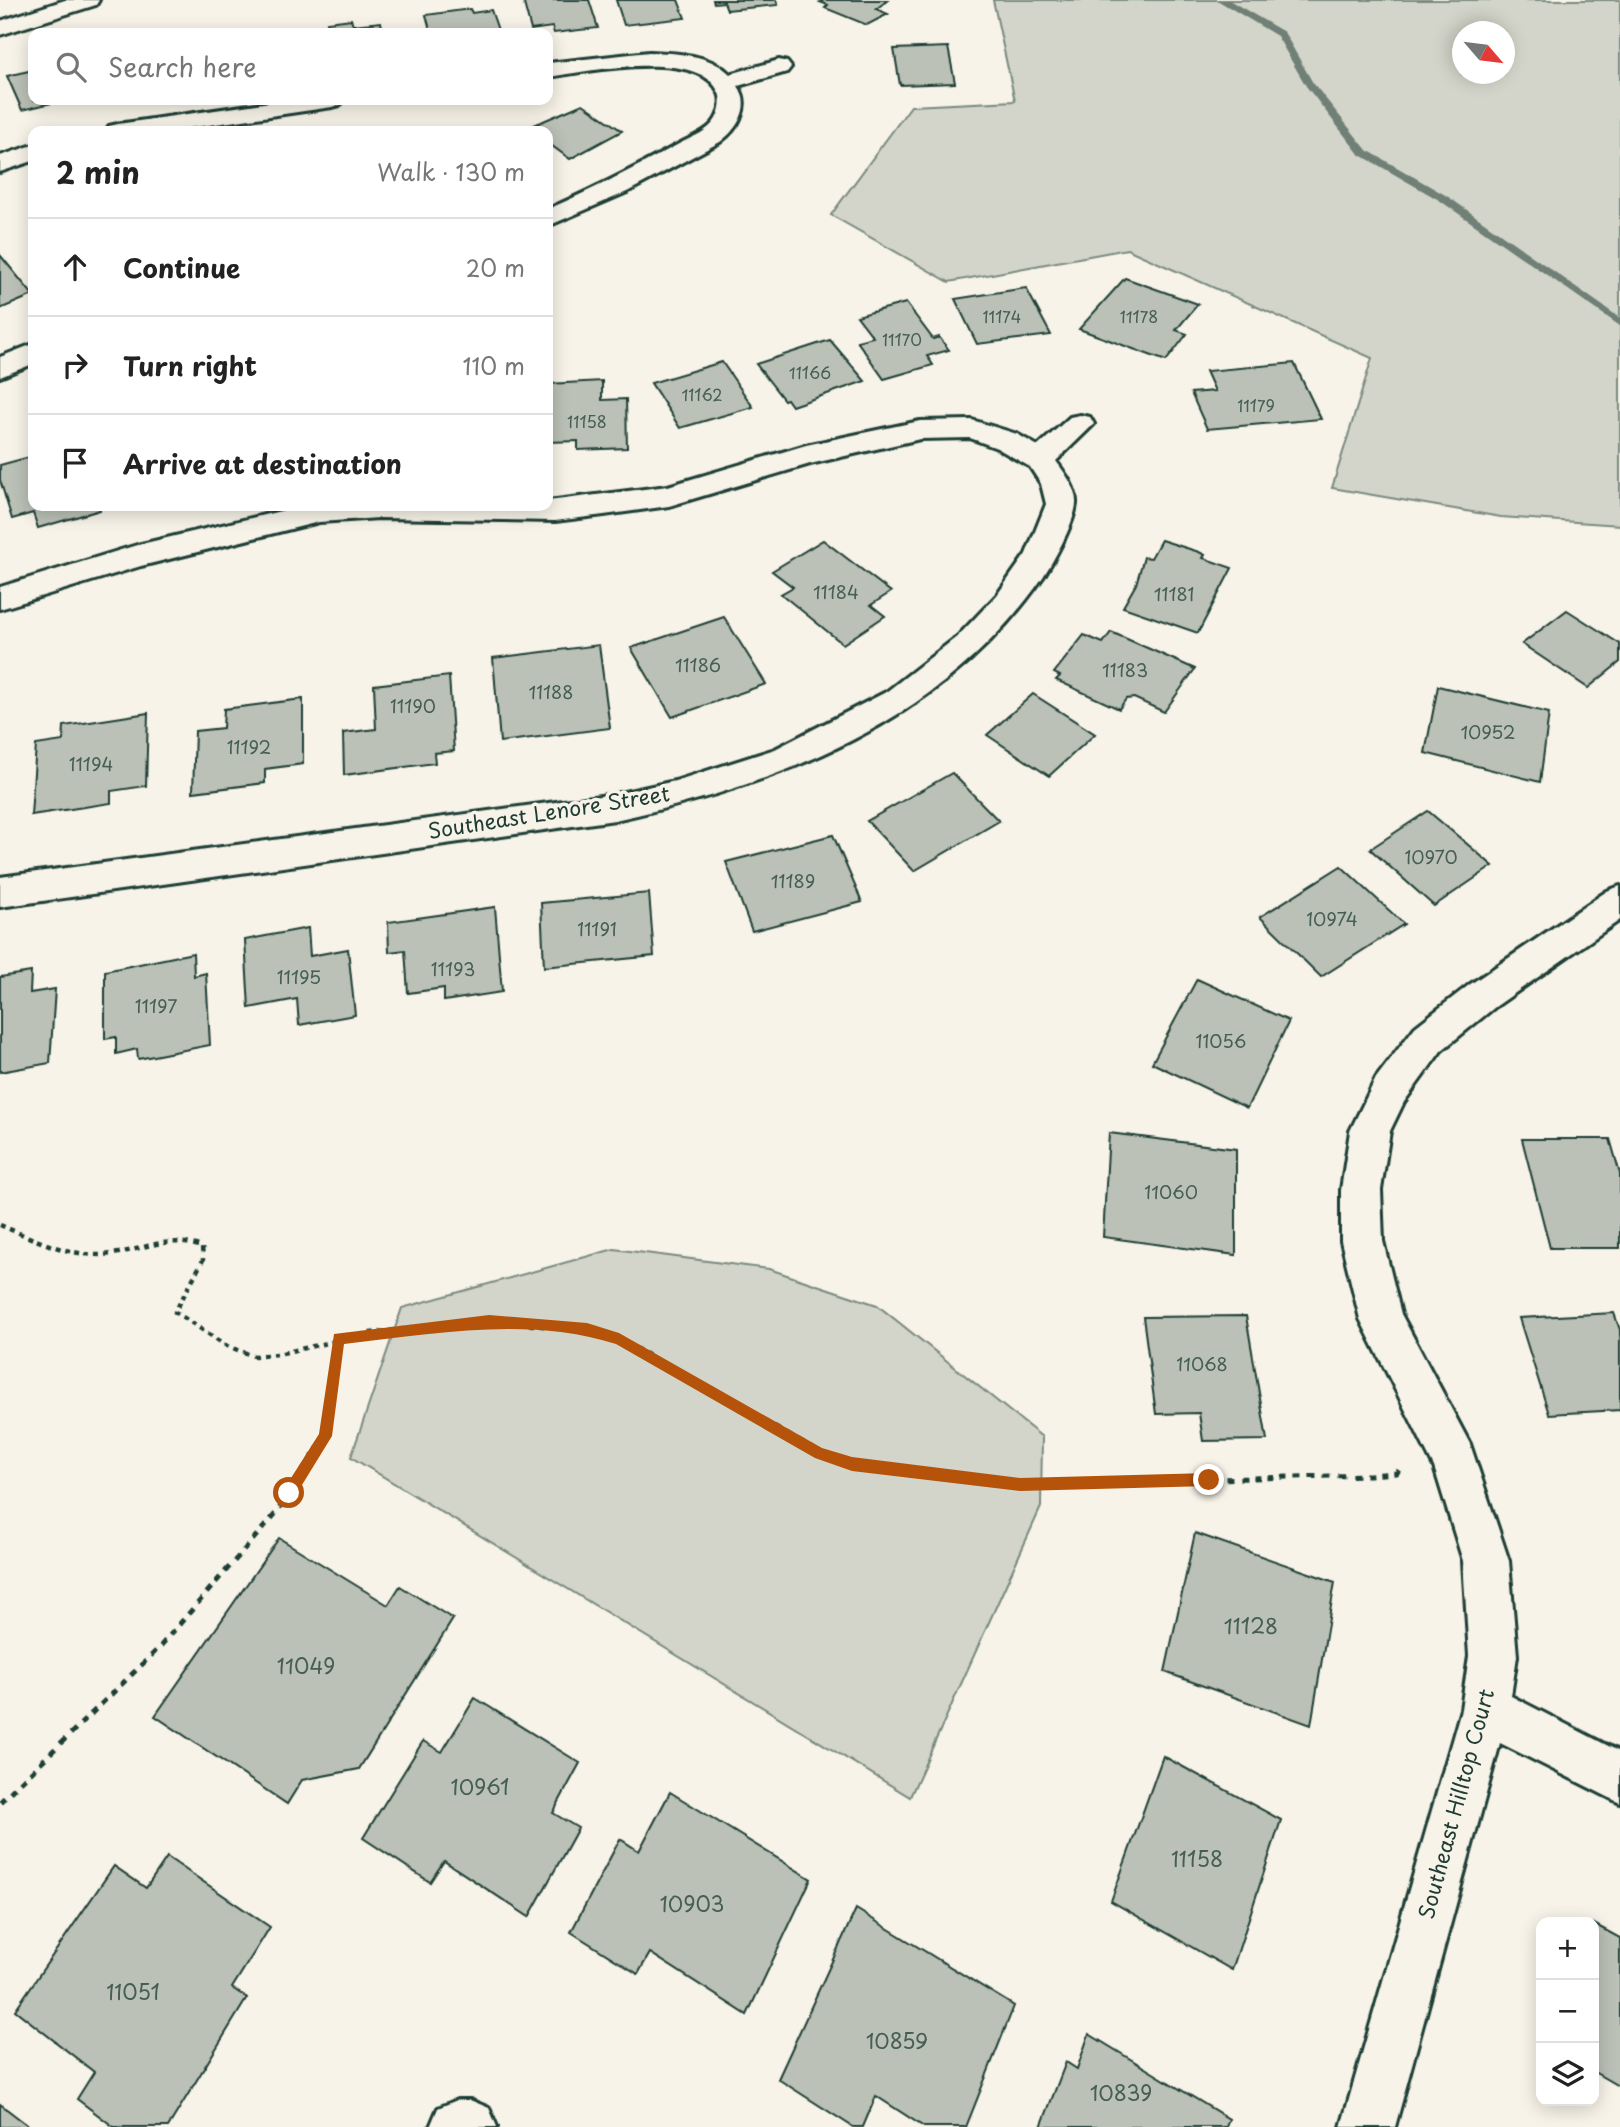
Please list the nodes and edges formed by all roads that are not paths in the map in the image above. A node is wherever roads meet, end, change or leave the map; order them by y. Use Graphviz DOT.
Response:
graph roads {
  1 [pos="88,0"];
  2 [pos="0,28"];
  3 [pos="779,67"];
  4 [pos="553,69"];
  5 [pos="727,82"];
  6 [pos="297,105"];
  7 [pos="153,126"];
  8 [pos="28,154"];
  9 [pos="0,165"];
  10 [pos="553,216"];
  11 [pos="28,356"];
  12 [pos="0,368"];
  13 [pos="1080,424"];
  14 [pos="1040,460"];
  15 [pos="333,511"];
  16 [pos="553,511"];
  17 [pos="0,598"];
  18 [pos="0,892"];
  19 [pos="1620,901"];
  20 [pos="1485,1709"];
  21 [pos="1620,1778"];
  22 [pos="457,2127"];
  23 [pos="470,2127"];
  24 [pos="1368,2127"];
  1 -- 2 [label="street"];
  3 -- 5 [label="street"];
  4 -- 5 [label="street"];
  5 -- 10 [label="street"];
  6 -- 7 [label="street"];
  8 -- 9 [label="street"];
  11 -- 12 [label="street"];
  13 -- 14 [label="street"];
  14 -- 16 [label="street, Southeast Lenore Street"];
  14 -- 18 [label="street, Southeast Lenore Street"];
  15 -- 17 [label="street, Southeast Lenore Street"];
  19 -- 20 [label="street, Southeast Hilltop Court"];
  20 -- 21 [label="street"];
  20 -- 24 [label="street, Southeast Hilltop Court"];
  22 -- 23 [label="street"];
}
